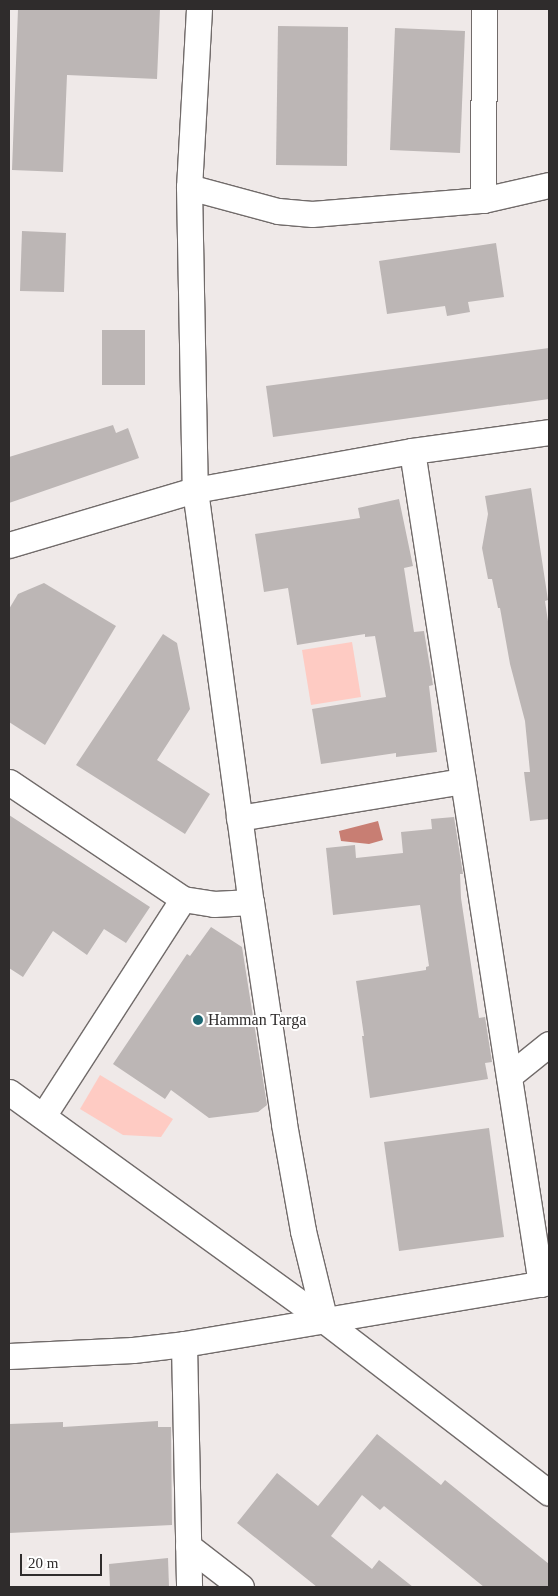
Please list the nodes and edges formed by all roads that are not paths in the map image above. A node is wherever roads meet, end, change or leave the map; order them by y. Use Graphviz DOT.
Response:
graph roads {
  1 [pos="199,9"];
  2 [pos="484,9"];
  3 [pos="549,185"];
  4 [pos="189,187"];
  5 [pos="483,200"];
  6 [pos="549,432"];
  7 [pos="412,451"];
  8 [pos="195,490"];
  9 [pos="9,545"];
  10 [pos="463,781"];
  11 [pos="9,782"];
  12 [pos="239,818"];
  13 [pos="183,899"];
  14 [pos="251,902"];
  15 [pos="549,1044"];
  16 [pos="508,1076"];
  17 [pos="9,1092"];
  18 [pos="43,1116"];
  19 [pos="545,1283"];
  20 [pos="325,1321"];
  21 [pos="184,1344"];
  22 [pos="9,1356"];
  23 [pos="549,1493"];
  24 [pos="188,1546"];
  25 [pos="189,1587"];
  26 [pos="241,1587"];
  1 -- 4 [label="street"];
  2 -- 5 [label="street"];
  3 -- 5 [label="street"];
  4 -- 5 [label="street"];
  4 -- 8 [label="street"];
  6 -- 7 [label="street"];
  7 -- 8 [label="street"];
  7 -- 10 [label="street"];
  8 -- 9 [label="street"];
  8 -- 12 [label="street"];
  10 -- 12 [label="street"];
  10 -- 16 [label="street"];
  11 -- 13 [label="street"];
  12 -- 14 [label="street"];
  13 -- 14 [label="street"];
  13 -- 18 [label="street"];
  14 -- 20 [label="street"];
  15 -- 16 [label="street"];
  16 -- 19 [label="street"];
  17 -- 18 [label="street"];
  18 -- 20 [label="street"];
  19 -- 20 [label="street"];
  20 -- 21 [label="street"];
  20 -- 23 [label="street"];
  21 -- 22 [label="street"];
  21 -- 24 [label="street"];
  24 -- 25 [label="street"];
  24 -- 26 [label="street"];
}
